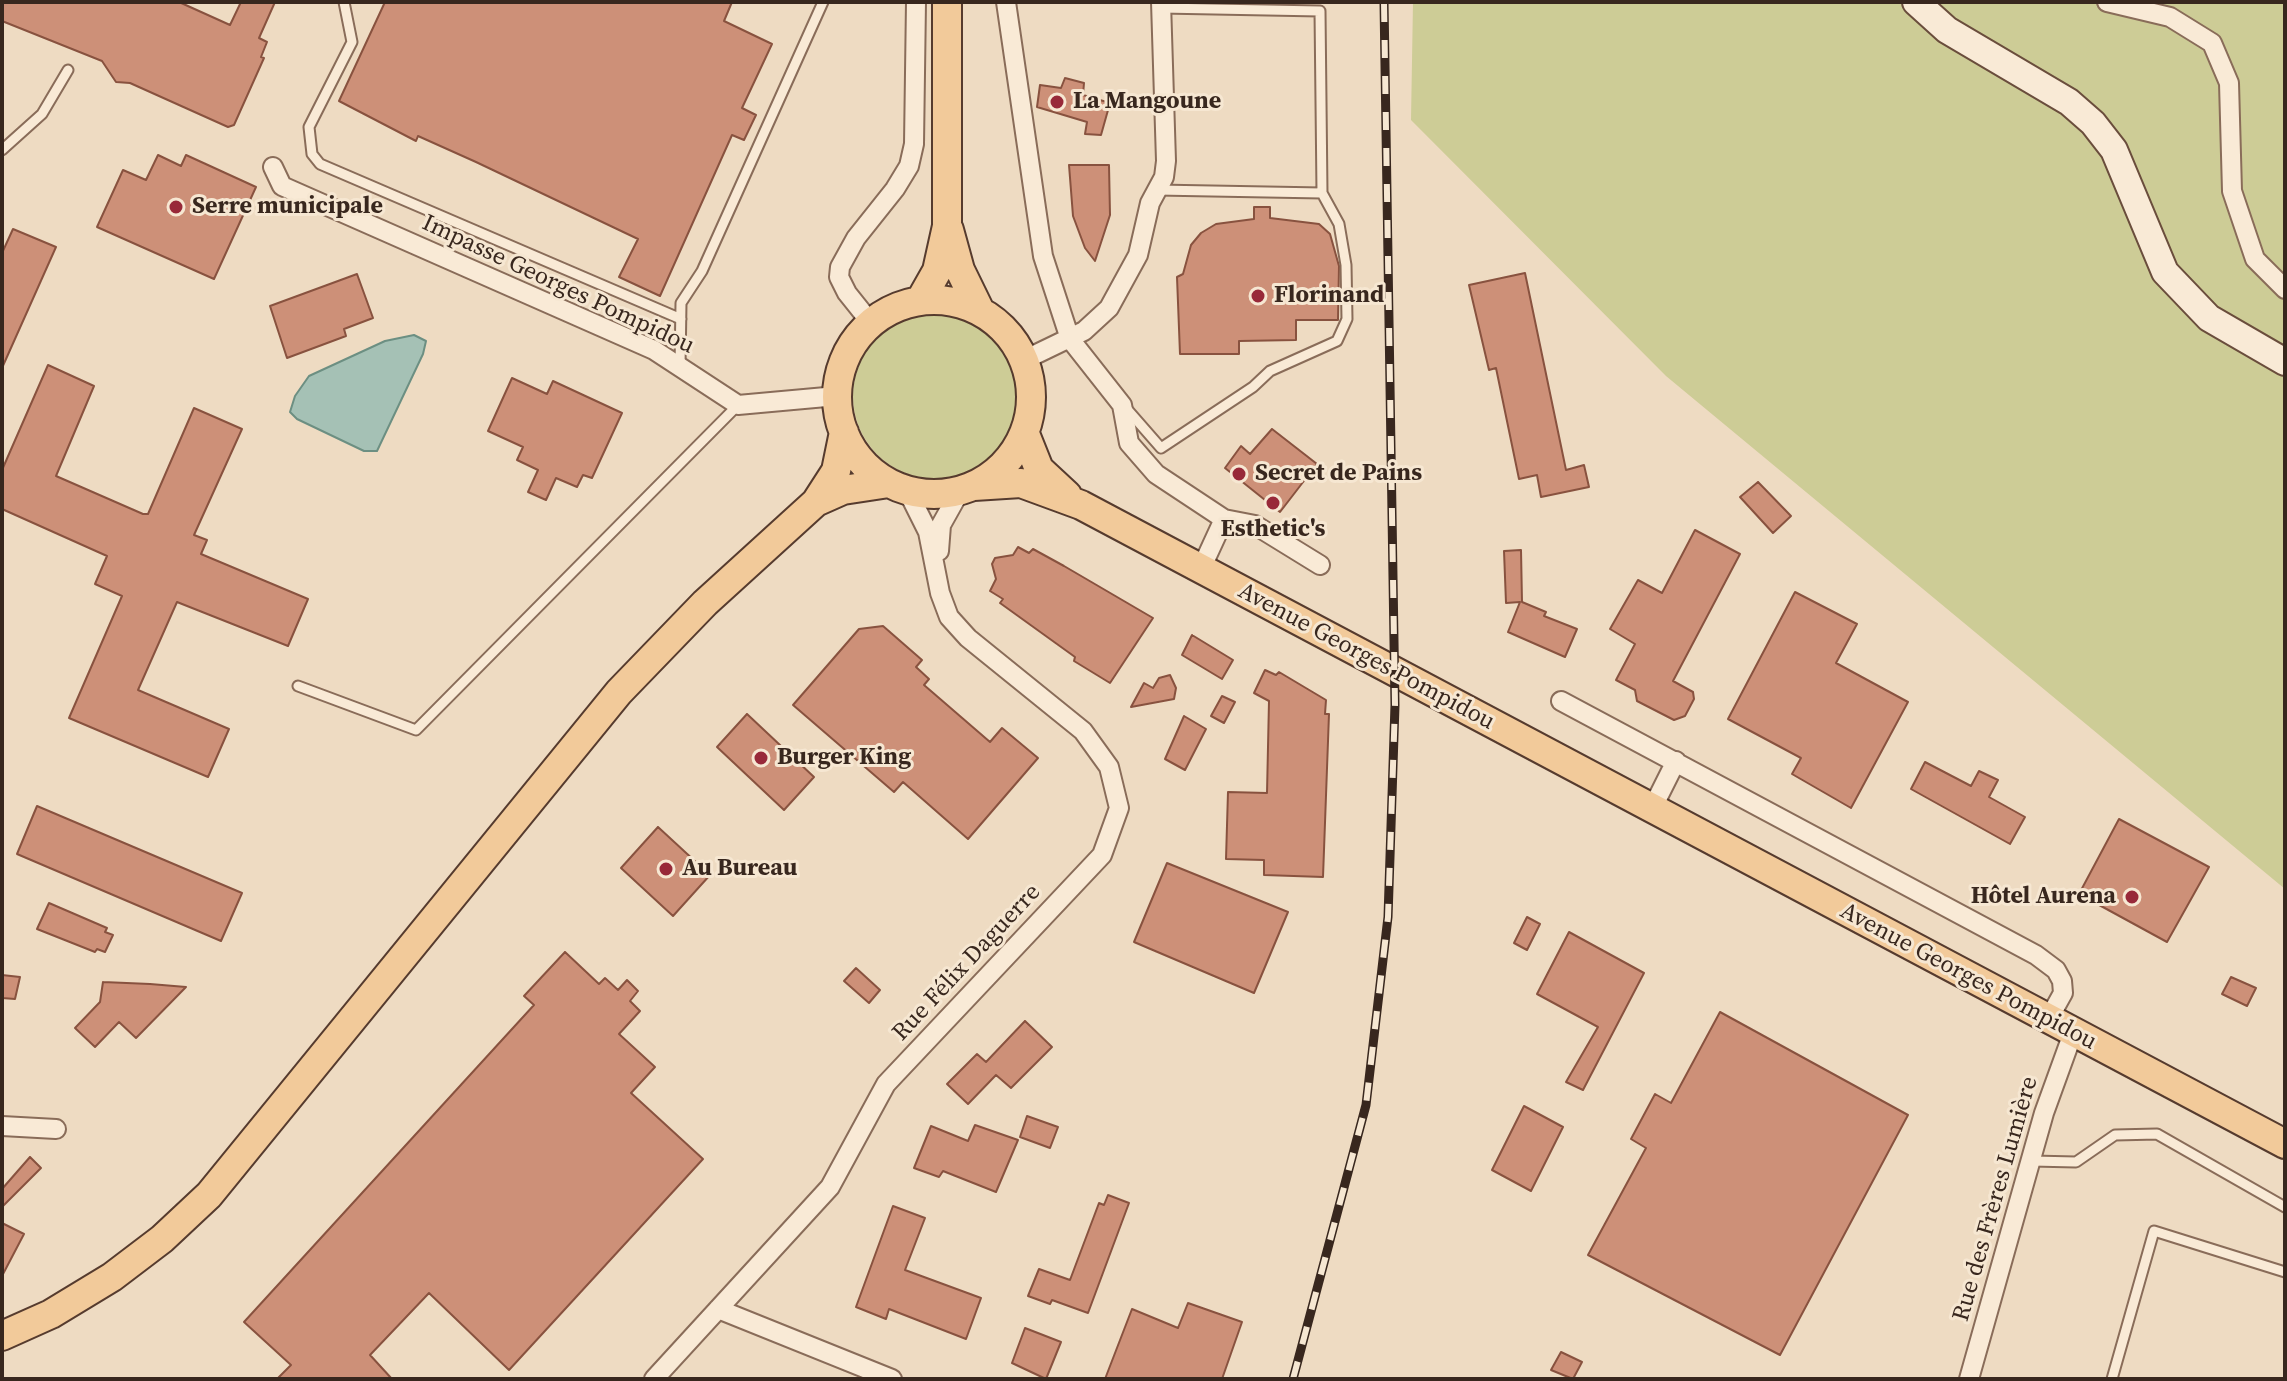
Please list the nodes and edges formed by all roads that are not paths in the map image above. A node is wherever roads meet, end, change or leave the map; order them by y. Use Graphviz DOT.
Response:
graph roads {
  1 [pos="344,2"];
  2 [pos="823,2"];
  3 [pos="916,2"];
  4 [pos="947,2"];
  5 [pos="1006,2"];
  6 [pos="1916,2"];
  7 [pos="2107,2"];
  8 [pos="1161,5"];
  9 [pos="68,70"];
  10 [pos="2,150"];
  11 [pos="273,167"];
  12 [pos="1157,190"];
  13 [pos="1322,193"];
  14 [pos="947,226"];
  15 [pos="2285,289"];
  16 [pos="920,301"];
  17 [pos="980,311"];
  18 [pos="681,319"];
  19 [pos="871,323"];
  20 [pos="1070,339"];
  21 [pos="1024,360"];
  22 [pos="2285,362"];
  23 [pos="680,366"];
  24 [pos="837,396"];
  25 [pos="738,405"];
  26 [pos="1122,405"];
  27 [pos="844,432"];
  28 [pos="1025,434"];
  29 [pos="898,487"];
  30 [pos="967,489"];
  31 [pos="816,502"];
  32 [pos="1081,505"];
  33 [pos="1224,519"];
  34 [pos="1320,565"];
  35 [pos="1201,569"];
  36 [pos="938,582"];
  37 [pos="298,686"];
  38 [pos="1561,701"];
  39 [pos="1676,761"];
  40 [pos="1652,809"];
  41 [pos="2060,1026"];
  42 [pos="2,1126"];
  43 [pos="56,1129"];
  44 [pos="2285,1144"];
  45 [pos="2032,1161"];
  46 [pos="2285,1207"];
  47 [pos="2285,1272"];
  48 [pos="718,1309"];
  49 [pos="2,1336"];
  50 [pos="654,1379"];
  51 [pos="892,1379"];
  52 [pos="1969,1379"];
  53 [pos="2112,1379"];
  1 -- 18 [label="lane"];
  2 -- 18 [label="lane"];
  3 -- 19 [label="street"];
  4 -- 14 [label="main road"];
  5 -- 20 [label="street"];
  6 -- 22 [label="main road"];
  7 -- 15 [label="street"];
  8 -- 12 [label="street"];
  8 -- 13 [label="lane"];
  9 -- 10 [label="lane"];
  11 -- 23 [label="street, Impasse Georges Pompidou"];
  12 -- 13 [label="lane"];
  12 -- 20 [label="street"];
  13 -- 26 [label="lane"];
  14 -- 16 [label="main road"];
  14 -- 17 [label="main road"];
  16 -- 17 [label="main road"];
  16 -- 19 [label="main road"];
  17 -- 21 [label="main road"];
  18 -- 23 [label="lane"];
  19 -- 24 [label="main road"];
  20 -- 21 [label="street"];
  20 -- 26 [label="street"];
  21 -- 28 [label="main road"];
  23 -- 25 [label="street, Impasse Georges Pompidou"];
  24 -- 25 [label="street"];
  24 -- 27 [label="main road"];
  25 -- 37 [label="lane"];
  26 -- 33 [label="street"];
  27 -- 29 [label="main road"];
  27 -- 31 [label="main road"];
  28 -- 30 [label="main road"];
  28 -- 32 [label="main road, Avenue Georges Pompidou"];
  29 -- 30 [label="main road"];
  29 -- 31 [label="main road"];
  29 -- 36 [label="street, Rue Félix Daguerre"];
  30 -- 32 [label="main road, Avenue Georges Pompidou"];
  30 -- 36 [label="street, Rue Félix Daguerre"];
  31 -- 49 [label="main road"];
  32 -- 35 [label="main road, Avenue Georges Pompidou"];
  33 -- 34 [label="street"];
  33 -- 35 [label="street"];
  35 -- 40 [label="main road, Avenue Georges Pompidou"];
  36 -- 48 [label="street, Rue Félix Daguerre"];
  38 -- 39 [label="street"];
  39 -- 40 [label="street"];
  39 -- 41 [label="street, Rue des Frères Lumière"];
  40 -- 41 [label="main road, Avenue Georges Pompidou"];
  41 -- 44 [label="main road, Avenue Georges Pompidou"];
  41 -- 45 [label="street, Rue des Frères Lumière"];
  42 -- 43 [label="street"];
  45 -- 46 [label="lane"];
  45 -- 52 [label="street, Rue des Frères Lumière"];
  47 -- 53 [label="lane"];
  48 -- 50 [label="street, Rue Félix Daguerre"];
  48 -- 51 [label="street"];
}
